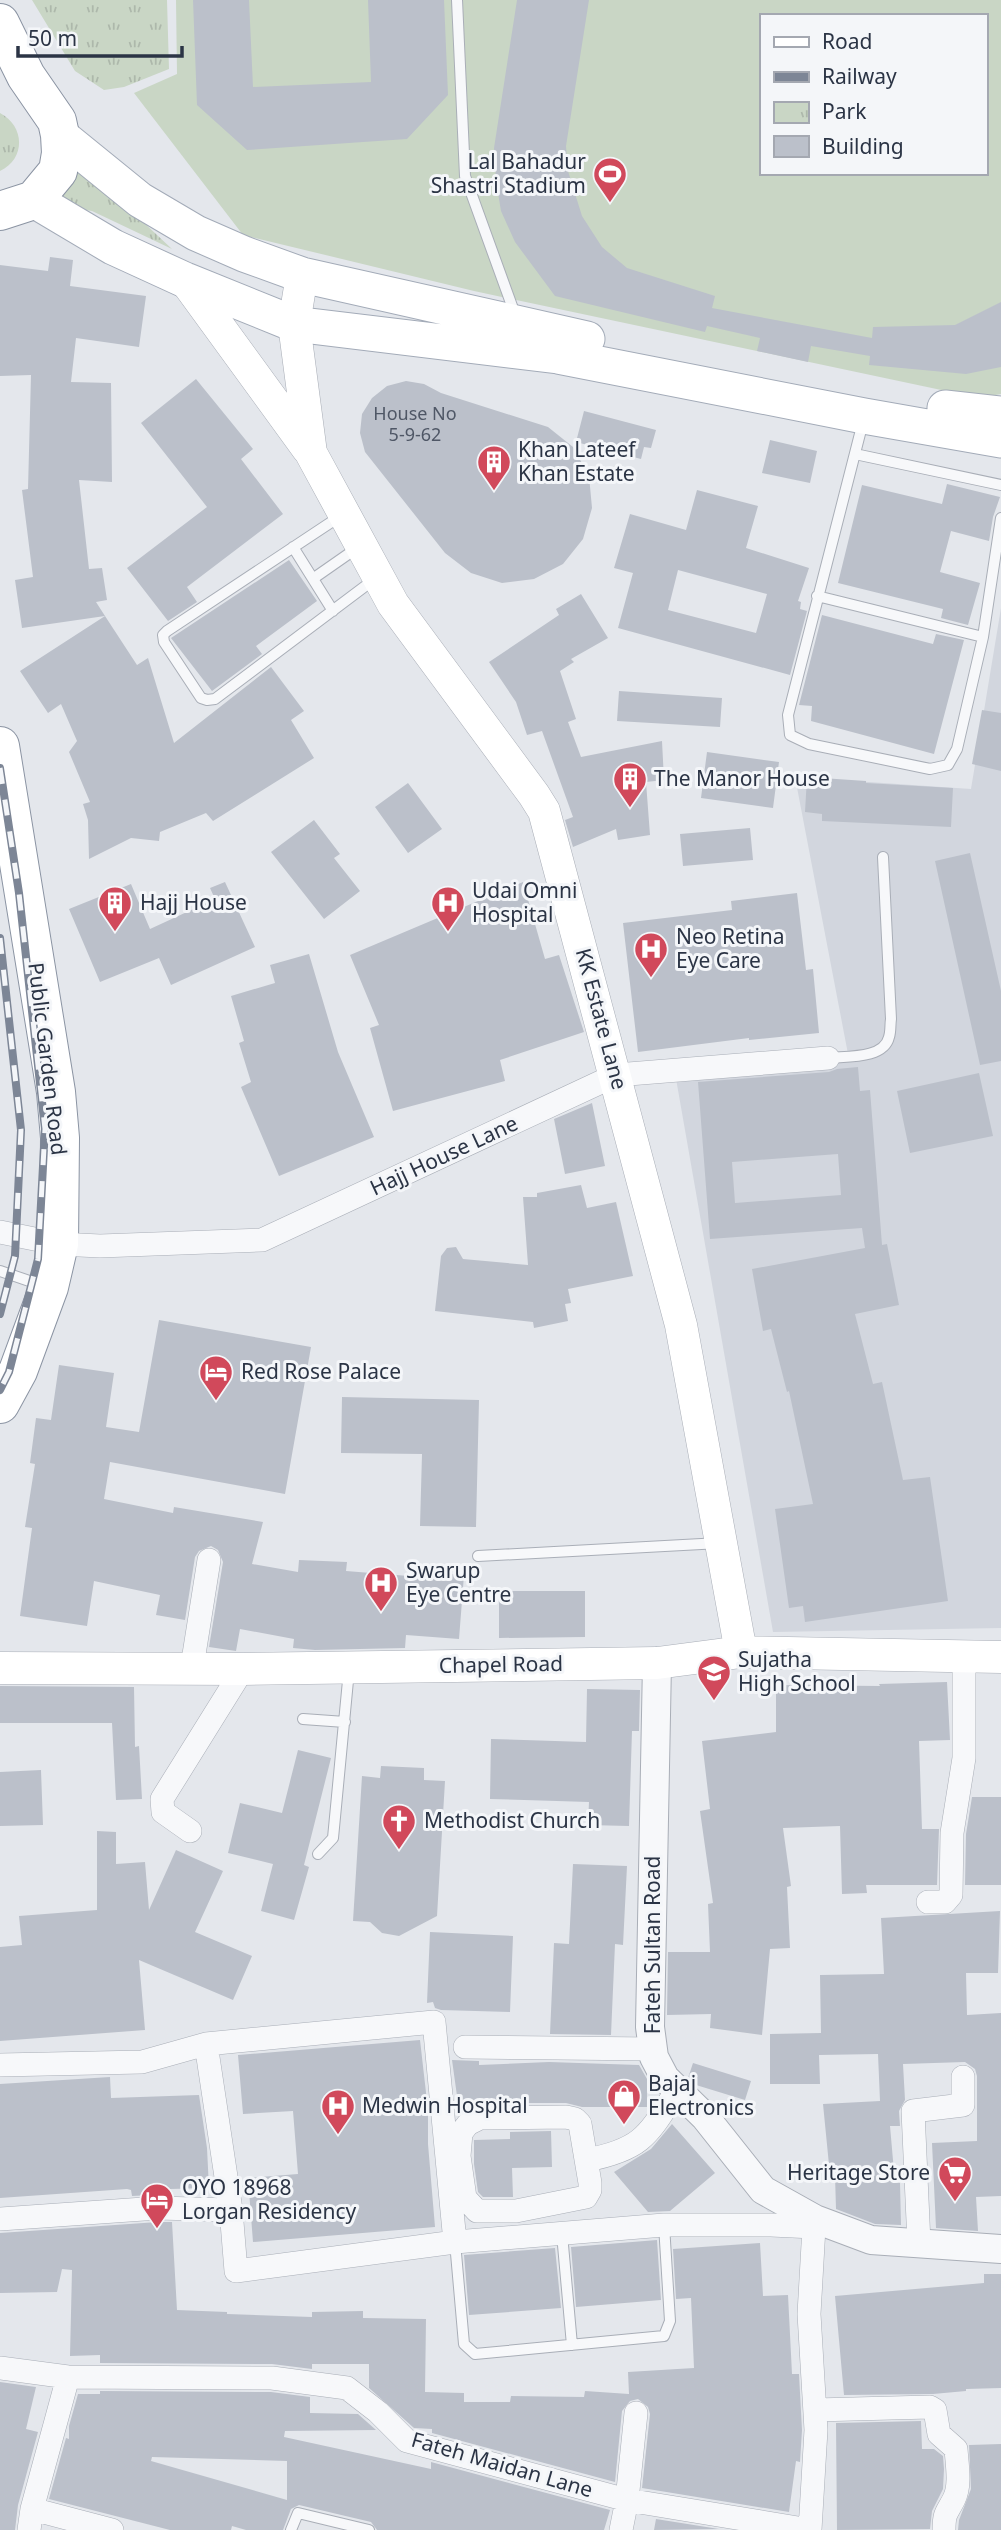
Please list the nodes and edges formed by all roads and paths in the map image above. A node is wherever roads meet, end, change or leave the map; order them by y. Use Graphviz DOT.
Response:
graph roads {
  1 [pos="457,0"];
  2 [pos="0,23"];
  3 [pos="13,72"];
  4 [pos="61,135"];
  5 [pos="9,209"];
  6 [pos="302,275"];
  7 [pos="185,280"];
  8 [pos="294,324"];
  9 [pos="519,324"];
  10 [pos="1001,414"];
  11 [pos="864,416"];
  12 [pos="1001,440"];
  13 [pos="311,453"];
  14 [pos="855,454"];
  15 [pos="1001,485"];
  16 [pos="344,513"];
  17 [pos="1001,518"];
  18 [pos="361,545"];
  19 [pos="293,547"];
  20 [pos="378,576"];
  21 [pos="314,578"];
  22 [pos="817,596"];
  23 [pos="334,611"];
  24 [pos="983,637"];
  25 [pos="0,746"];
  26 [pos="883,857"];
  27 [pos="828,1058"];
  28 [pos="616,1075"];
  29 [pos="0,1232"];
  30 [pos="60,1244"];
  31 [pos="0,1272"];
  32 [pos="49,1287"];
  33 [pos="0,1404"];
  34 [pos="722,1543"];
  35 [pos="478,1556"];
  36 [pos="209,1560"];
  37 [pos="741,1651"];
  38 [pos="964,1656"];
  39 [pos="1001,1657"];
  40 [pos="657,1663"];
  41 [pos="192,1667"];
  42 [pos="349,1667"];
  43 [pos="0,1668"];
  44 [pos="243,1669"];
  45 [pos="303,1719"];
  46 [pos="345,1722"];
  47 [pos="190,1830"];
  48 [pos="318,1854"];
  49 [pos="928,1902"];
  50 [pos="205,2044"];
  51 [pos="465,2047"];
  52 [pos="653,2049"];
  53 [pos="0,2065"];
  54 [pos="963,2077"];
  55 [pos="677,2090"];
  56 [pos="587,2160"];
  57 [pos="231,2210"];
  58 [pos="0,2219"];
  59 [pos="815,2223"];
  60 [pos="664,2225"];
  61 [pos="562,2234"];
  62 [pos="455,2242"];
  63 [pos="919,2244"];
  64 [pos="1001,2249"];
  65 [pos="572,2345"];
  66 [pos="0,2368"];
  67 [pos="68,2377"];
  68 [pos="815,2410"];
  69 [pos="636,2413"];
  70 [pos="627,2500"];
  71 [pos="31,2519"];
  72 [pos="112,2530"];
  73 [pos="291,2530"];
  74 [pos="369,2530"];
  75 [pos="621,2530"];
  76 [pos="810,2530"];
  77 [pos="944,2530"];
  1 -- 9 [label="lane"];
  2 -- 3 [label="highway"];
  3 -- 4 [label="highway"];
  4 -- 5 [label="highway"];
  4 -- 6 [label="main road"];
  5 -- 7 [label="main road"];
  6 -- 8 [label="main road, KK Estate Lane"];
  6 -- 9 [label="main road"];
  7 -- 8 [label="main road"];
  7 -- 13 [label="main road"];
  8 -- 11 [label="main road"];
  8 -- 13 [label="main road, KK Estate Lane"];
  9 -- 10 [label="main road"];
  11 -- 12 [label="main road"];
  11 -- 14 [label="lane"];
  13 -- 16 [label="main road, KK Estate Lane"];
  14 -- 15 [label="lane"];
  14 -- 22 [label="lane"];
  16 -- 18 [label="main road, KK Estate Lane"];
  16 -- 19 [label="lane"];
  17 -- 24 [label="lane"];
  18 -- 20 [label="main road, KK Estate Lane"];
  18 -- 21 [label="lane"];
  19 -- 21 [label="lane"];
  19 -- 23 [label="lane"];
  20 -- 23 [label="lane"];
  20 -- 28 [label="main road, KK Estate Lane"];
  21 -- 23 [label="lane"];
  22 -- 24 [label="lane"];
  22 -- 24 [label="lane"];
  25 -- 30 [label="highway, Public Garden Road"];
  26 -- 27 [label="lane"];
  27 -- 28 [label="street, Hajj House Lane"];
  28 -- 30 [label="street, Hajj House Lane"];
  28 -- 34 [label="main road, KK Estate Lane"];
  29 -- 30 [label="street, Hajj House Lane"];
  30 -- 32 [label="highway, Public Garden Road"];
  31 -- 32 [label="lane"];
  32 -- 33 [label="highway, Public Garden Road"];
  34 -- 35 [label="lane"];
  34 -- 37 [label="main road, KK Estate Lane"];
  36 -- 41 [label="street"];
  37 -- 38 [label="main road, Chapel Road"];
  37 -- 40 [label="main road, Chapel Road"];
  38 -- 39 [label="main road, Chapel Road"];
  38 -- 49 [label="street"];
  40 -- 42 [label="main road, Chapel Road"];
  40 -- 52 [label="street, Fateh Sultan Road"];
  41 -- 43 [label="main road, Chapel Road"];
  41 -- 44 [label="main road, Chapel Road"];
  42 -- 44 [label="main road, Chapel Road"];
  42 -- 46 [label="lane"];
  44 -- 47 [label="street"];
  45 -- 46 [label="lane"];
  46 -- 48 [label="lane"];
  50 -- 53 [label="street"];
  50 -- 57 [label="street"];
  50 -- 62 [label="street"];
  51 -- 52 [label="street"];
  52 -- 55 [label="street, Fateh Sultan Road"];
  54 -- 63 [label="street"];
  55 -- 56 [label="street"];
  55 -- 59 [label="street, Fateh Sultan Road"];
  56 -- 56 [label="street"];
  57 -- 58 [label="street"];
  57 -- 62 [label="street"];
  59 -- 60 [label="street"];
  59 -- 63 [label="street, Fateh Sultan Road"];
  59 -- 68 [label="street"];
  60 -- 61 [label="street"];
  60 -- 65 [label="lane"];
  61 -- 62 [label="street"];
  61 -- 65 [label="lane"];
  62 -- 65 [label="lane"];
  63 -- 64 [label="street, Fateh Sultan Road"];
  66 -- 67 [label="street, Fateh Maidan Lane"];
  67 -- 70 [label="street, Fateh Maidan Lane"];
  67 -- 71 [label="street"];
  68 -- 76 [label="street"];
  68 -- 77 [label="street"];
  69 -- 70 [label="street"];
  70 -- 75 [label="street"];
  70 -- 76 [label="street, Fateh Maidan Lane"];
  71 -- 72 [label="street"];
  73 -- 74 [label="lane"];
}
